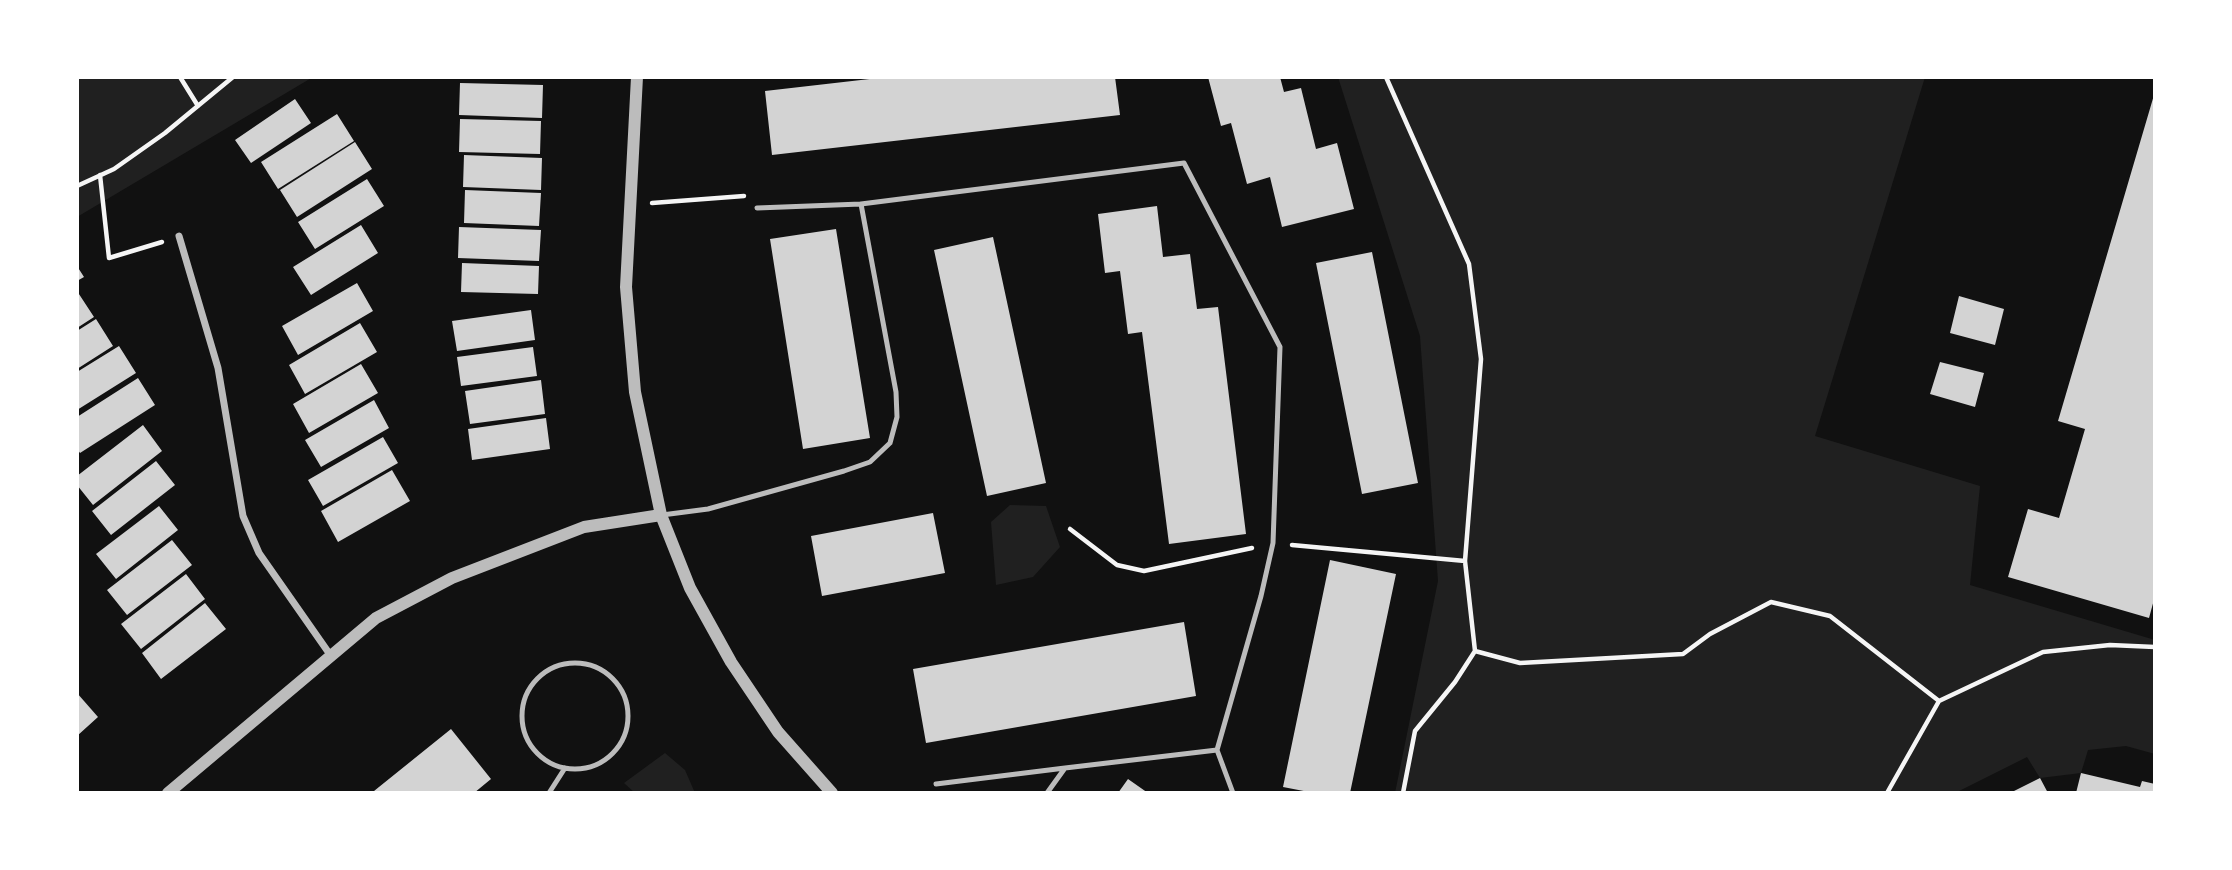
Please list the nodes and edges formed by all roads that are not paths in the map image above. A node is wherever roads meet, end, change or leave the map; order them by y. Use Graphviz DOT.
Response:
graph roads {
  1 [pos="637,77"];
  2 [pos="861,204"];
  3 [pos="757,208"];
  4 [pos="179,236"];
  5 [pos="661,515"];
  6 [pos="331,656"];
  7 [pos="1217,750"];
  8 [pos="565,768"];
  9 [pos="1065,768"];
  10 [pos="936,784"];
  11 [pos="168,793"];
  12 [pos="549,793"];
  13 [pos="832,793"];
  14 [pos="1048,793"];
  15 [pos="1233,793"];
  1 -- 5 [label="street"];
  2 -- 3 [label="lane"];
  2 -- 5 [label="lane"];
  2 -- 7 [label="lane"];
  4 -- 6 [label="street"];
  5 -- 6 [label="street"];
  5 -- 13 [label="street"];
  6 -- 11 [label="street"];
  7 -- 9 [label="lane"];
  7 -- 15 [label="lane"];
  8 -- 8 [label="lane"];
  8 -- 12 [label="lane"];
  9 -- 10 [label="lane"];
  9 -- 14 [label="lane"];
}
